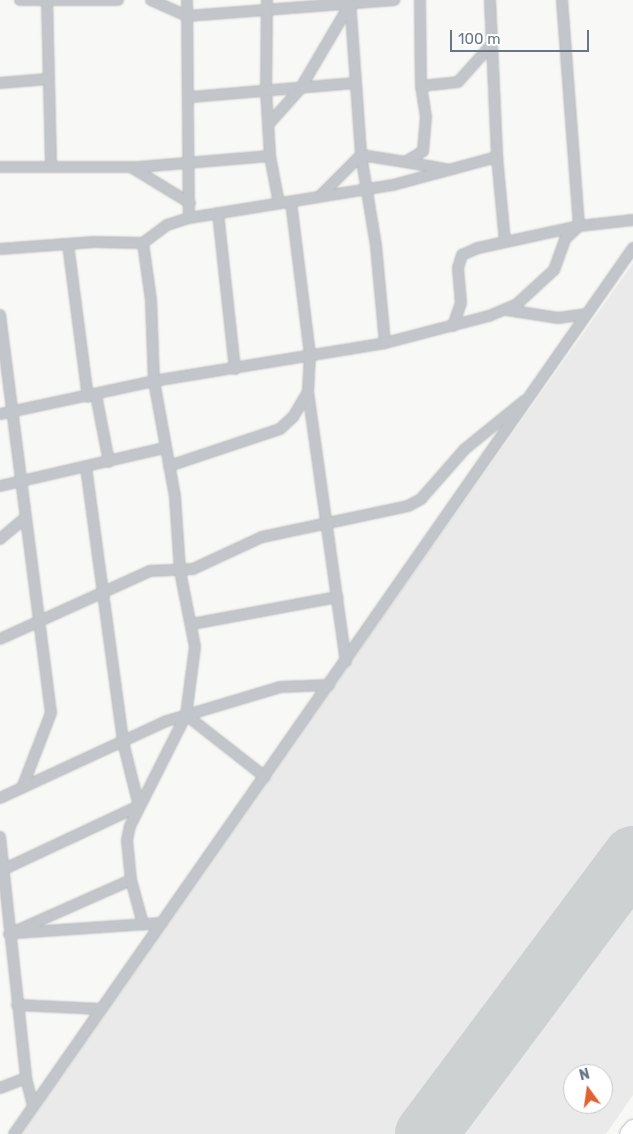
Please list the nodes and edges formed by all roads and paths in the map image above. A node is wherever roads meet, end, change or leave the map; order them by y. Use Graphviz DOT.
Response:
graph roads {
  1 [pos="20,0"];
  2 [pos="47,0"];
  3 [pos="118,0"];
  4 [pos="151,0"];
  5 [pos="187,0"];
  6 [pos="394,0"];
  7 [pos="420,0"];
  8 [pos="490,0"];
  9 [pos="562,0"];
  10 [pos="100,1"];
  11 [pos="350,2"];
  12 [pos="267,4"];
  13 [pos="187,16"];
  14 [pos="492,44"];
  15 [pos="48,79"];
  16 [pos="0,83"];
  17 [pos="355,83"];
  18 [pos="421,86"];
  19 [pos="300,89"];
  20 [pos="266,90"];
  21 [pos="191,97"];
  22 [pos="268,125"];
  23 [pos="270,156"];
  24 [pos="361,156"];
  25 [pos="497,157"];
  26 [pos="190,161"];
  27 [pos="405,162"];
  28 [pos="51,166"];
  29 [pos="0,167"];
  30 [pos="131,167"];
  31 [pos="450,170"];
  32 [pos="367,190"];
  33 [pos="319,198"];
  34 [pos="291,202"];
  35 [pos="190,203"];
  36 [pos="279,203"];
  37 [pos="218,213"];
  38 [pos="189,218"];
  39 [pos="633,220"];
  40 [pos="579,226"];
  41 [pos="505,242"];
  42 [pos="142,243"];
  43 [pos="68,244"];
  44 [pos="633,248"];
  45 [pos="0,249"];
  46 [pos="507,310"];
  47 [pos="0,314"];
  48 [pos="587,314"];
  49 [pos="453,326"];
  50 [pos="385,343"];
  51 [pos="310,354"];
  52 [pos="235,369"];
  53 [pos="154,381"];
  54 [pos="308,392"];
  55 [pos="533,394"];
  56 [pos="92,396"];
  57 [pos="14,411"];
  58 [pos="0,414"];
  59 [pos="165,448"];
  60 [pos="108,462"];
  61 [pos="169,466"];
  62 [pos="86,467"];
  63 [pos="21,481"];
  64 [pos="0,486"];
  65 [pos="26,517"];
  66 [pos="327,521"];
  67 [pos="0,539"];
  68 [pos="180,571"];
  69 [pos="105,592"];
  70 [pos="338,597"];
  71 [pos="40,621"];
  72 [pos="192,624"];
  73 [pos="0,639"];
  74 [pos="346,661"];
  75 [pos="329,685"];
  76 [pos="186,715"];
  77 [pos="123,742"];
  78 [pos="265,776"];
  79 [pos="22,788"];
  80 [pos="0,798"];
  81 [pos="139,806"];
  82 [pos="0,837"];
  83 [pos="3,870"];
  84 [pos="131,880"];
  85 [pos="162,923"];
  86 [pos="143,924"];
  87 [pos="9,934"];
  88 [pos="17,1005"];
  89 [pos="101,1009"];
  90 [pos="26,1078"];
  91 [pos="0,1088"];
  92 [pos="33,1106"];
  93 [pos="633,1128"];
  94 [pos="14,1134"];
  95 [pos="628,1134"];
  1 -- 2 [label="street"];
  2 -- 10 [label="street"];
  2 -- 15 [label="street"];
  3 -- 10 [label="street"];
  4 -- 13 [label="street"];
  5 -- 13 [label="street"];
  6 -- 11 [label="street"];
  7 -- 18 [label="street"];
  8 -- 14 [label="street"];
  9 -- 40 [label="street"];
  11 -- 12 [label="street"];
  11 -- 17 [label="street"];
  11 -- 19 [label="street"];
  12 -- 13 [label="street"];
  12 -- 20 [label="street"];
  13 -- 21 [label="street"];
  14 -- 18 [label="street"];
  14 -- 25 [label="street"];
  15 -- 16 [label="street"];
  15 -- 28 [label="street"];
  17 -- 19 [label="street"];
  17 -- 24 [label="street"];
  18 -- 27 [label="street"];
  19 -- 20 [label="street"];
  19 -- 22 [label="street"];
  20 -- 21 [label="street"];
  20 -- 22 [label="street"];
  21 -- 26 [label="street"];
  22 -- 23 [label="street"];
  23 -- 26 [label="street"];
  23 -- 36 [label="street"];
  24 -- 27 [label="street"];
  24 -- 32 [label="street"];
  24 -- 33 [label="street"];
  25 -- 31 [label="street"];
  25 -- 41 [label="street"];
  26 -- 30 [label="street"];
  26 -- 35 [label="street"];
  27 -- 31 [label="street"];
  28 -- 29 [label="street"];
  28 -- 30 [label="street"];
  30 -- 35 [label="street"];
  31 -- 32 [label="street"];
  32 -- 33 [label="street"];
  32 -- 50 [label="street"];
  33 -- 34 [label="street"];
  34 -- 36 [label="street"];
  34 -- 51 [label="street"];
  35 -- 38 [label="street"];
  36 -- 37 [label="street"];
  37 -- 38 [label="street"];
  37 -- 52 [label="street"];
  38 -- 42 [label="street"];
  39 -- 40 [label="street"];
  40 -- 41 [label="street"];
  40 -- 46 [label="street"];
  41 -- 49 [label="street"];
  42 -- 43 [label="street"];
  42 -- 53 [label="street"];
  43 -- 45 [label="street"];
  43 -- 56 [label="street"];
  44 -- 48 [label="street"];
  46 -- 48 [label="street"];
  46 -- 49 [label="street"];
  47 -- 57 [label="street"];
  48 -- 55 [label="street"];
  49 -- 50 [label="street"];
  50 -- 51 [label="street"];
  51 -- 52 [label="street"];
  51 -- 54 [label="street"];
  52 -- 53 [label="street"];
  53 -- 56 [label="street"];
  53 -- 59 [label="street"];
  54 -- 61 [label="street"];
  54 -- 66 [label="street"];
  55 -- 66 [label="street"];
  55 -- 74 [label="street"];
  56 -- 57 [label="street"];
  56 -- 60 [label="street"];
  57 -- 58 [label="street"];
  57 -- 63 [label="street"];
  59 -- 60 [label="street"];
  59 -- 61 [label="street"];
  60 -- 62 [label="street"];
  61 -- 68 [label="street"];
  62 -- 63 [label="street"];
  62 -- 69 [label="street"];
  63 -- 64 [label="street"];
  63 -- 65 [label="street"];
  65 -- 67 [label="street"];
  65 -- 71 [label="street"];
  66 -- 68 [label="street"];
  66 -- 70 [label="street"];
  68 -- 69 [label="street"];
  68 -- 72 [label="street"];
  69 -- 71 [label="street"];
  69 -- 77 [label="street"];
  70 -- 72 [label="street"];
  70 -- 74 [label="street"];
  71 -- 73 [label="street"];
  71 -- 79 [label="street"];
  72 -- 76 [label="street"];
  74 -- 75 [label="street"];
  75 -- 76 [label="street"];
  75 -- 78 [label="street"];
  76 -- 77 [label="street"];
  76 -- 78 [label="street"];
  76 -- 81 [label="street"];
  77 -- 79 [label="street"];
  77 -- 81 [label="street"];
  78 -- 85 [label="street"];
  79 -- 80 [label="street"];
  81 -- 83 [label="street"];
  81 -- 84 [label="street"];
  82 -- 83 [label="street"];
  83 -- 87 [label="street"];
  84 -- 86 [label="street"];
  84 -- 87 [label="street"];
  85 -- 86 [label="street"];
  85 -- 89 [label="street"];
  86 -- 87 [label="street"];
  87 -- 88 [label="street"];
  88 -- 89 [label="street"];
  88 -- 90 [label="street"];
  89 -- 92 [label="street"];
  90 -- 91 [label="street"];
  90 -- 92 [label="street"];
  92 -- 94 [label="street"];
  93 -- 95 [label="highway"];
}
